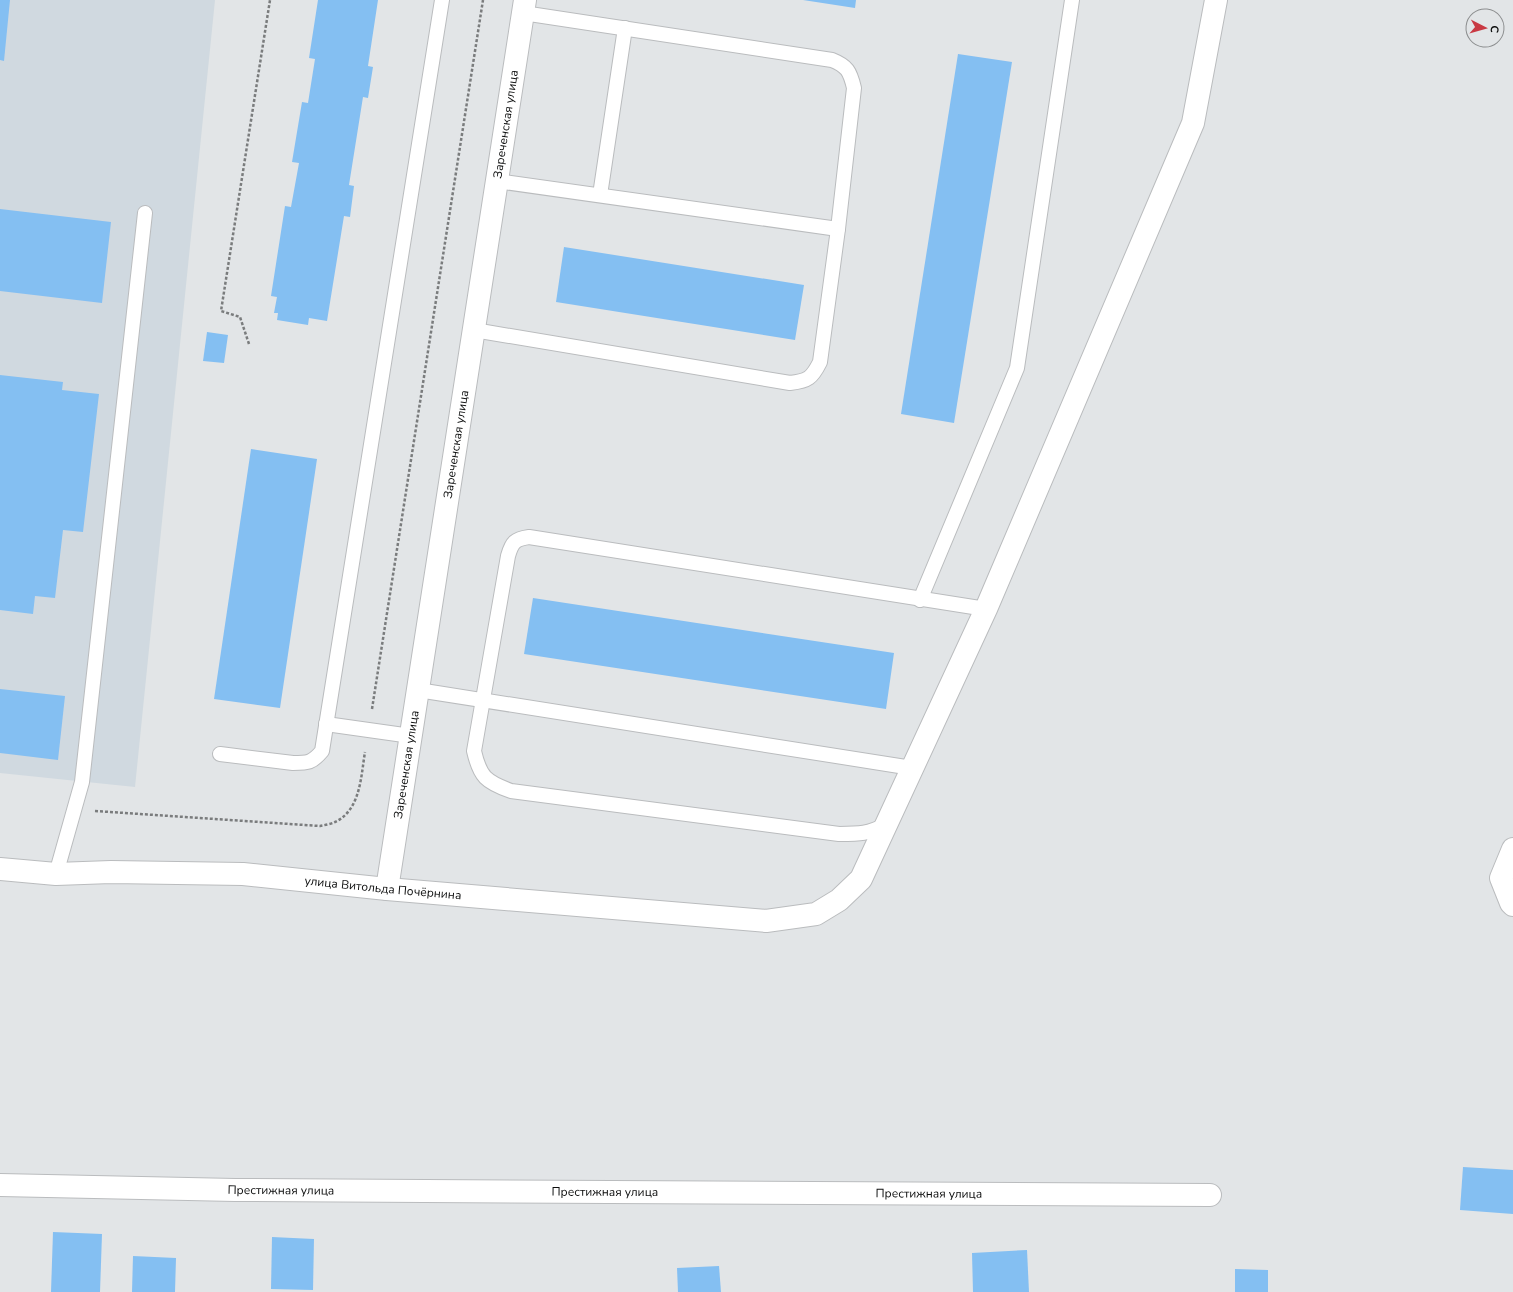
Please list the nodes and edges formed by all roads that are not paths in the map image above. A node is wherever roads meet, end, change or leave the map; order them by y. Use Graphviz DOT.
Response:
graph roads {
  1 [pos="442,0"];
  2 [pos="1072,0"];
  3 [pos="1216,0"];
  4 [pos="524,6"];
  5 [pos="625,28"];
  6 [pos="497,181"];
  7 [pos="600,195"];
  8 [pos="145,213"];
  9 [pos="838,229"];
  10 [pos="474,330"];
  11 [pos="920,600"];
  12 [pos="986,609"];
  13 [pos="418,690"];
  14 [pos="483,700"];
  15 [pos="326,724"];
  16 [pos="411,736"];
  17 [pos="220,754"];
  18 [pos="912,768"];
  19 [pos="887,824"];
  20 [pos="1513,849"];
  21 [pos="0,869"];
  22 [pos="56,874"];
  23 [pos="387,890"];
  24 [pos="1513,905"];
  25 [pos="0,1185"];
  26 [pos="1210,1195"];
  1 -- 15 [label="lane"];
  2 -- 11 [label="lane"];
  3 -- 12 [label="street, улица Витольда Почёрнина"];
  4 -- 5 [label="lane"];
  4 -- 6 [label="street, Зареченская улица"];
  5 -- 7 [label="lane"];
  5 -- 9 [label="lane"];
  6 -- 7 [label="lane"];
  6 -- 10 [label="street, Зареченская улица"];
  7 -- 9 [label="lane"];
  8 -- 22 [label="lane"];
  9 -- 10 [label="lane"];
  10 -- 13 [label="street, Зареченская улица"];
  11 -- 12 [label="lane"];
  11 -- 14 [label="lane"];
  12 -- 18 [label="street, улица Витольда Почёрнина"];
  13 -- 14 [label="lane"];
  13 -- 16 [label="street, Зареченская улица"];
  14 -- 18 [label="lane"];
  14 -- 19 [label="lane"];
  15 -- 16 [label="lane"];
  15 -- 17 [label="lane"];
  16 -- 23 [label="street, Зареченская улица"];
  18 -- 19 [label="street, улица Витольда Почёрнина"];
  19 -- 23 [label="street, улица Витольда Почёрнина"];
  20 -- 24 [label="street"];
  21 -- 22 [label="street, улица Витольда Почёрнина"];
  22 -- 23 [label="street, улица Витольда Почёрнина"];
  25 -- 26 [label="street, Престижная улица"];
}
